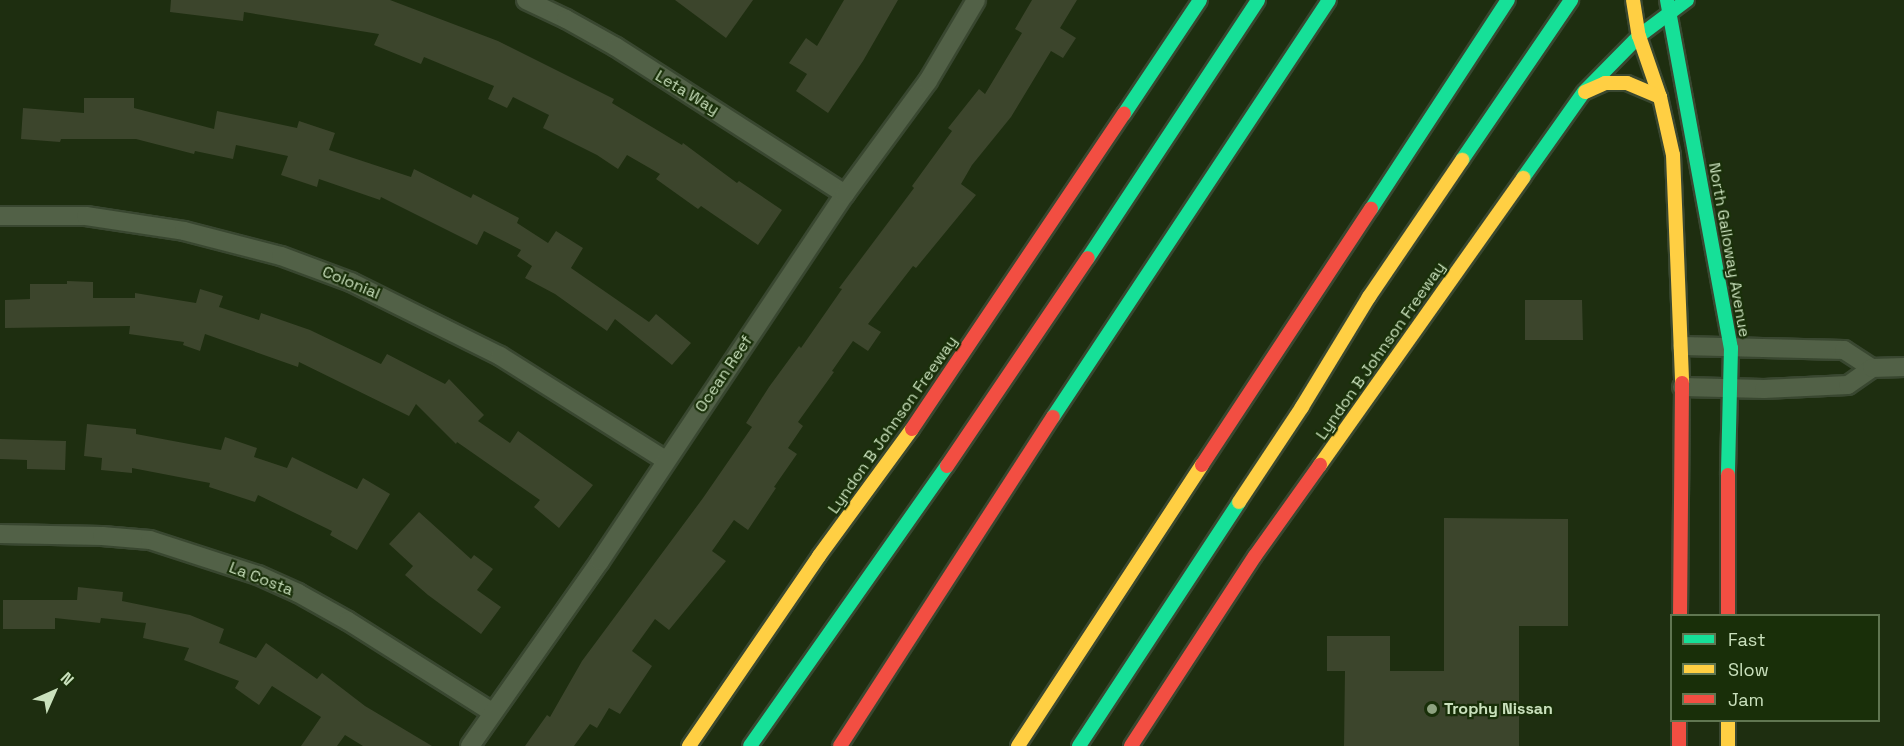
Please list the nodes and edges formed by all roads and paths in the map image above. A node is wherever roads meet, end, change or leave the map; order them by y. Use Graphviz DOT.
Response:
graph roads {
  1 [pos="526,0"];
  2 [pos="976,0"];
  3 [pos="1200,0"];
  4 [pos="1258,0"];
  5 [pos="1329,0"];
  6 [pos="1508,0"];
  7 [pos="1571,0"];
  8 [pos="1633,0"];
  9 [pos="1687,0"];
  10 [pos="1668,6"];
  11 [pos="1639,36"];
  12 [pos="1584,92"];
  13 [pos="1660,97"];
  14 [pos="845,194"];
  15 [pos="0,216"];
  16 [pos="1682,346"];
  17 [pos="1731,348"];
  18 [pos="1904,367"];
  19 [pos="1872,368"];
  20 [pos="1682,387"];
  21 [pos="1728,387"];
  22 [pos="665,460"];
  23 [pos="0,534"];
  24 [pos="1680,614"];
  25 [pos="1728,614"];
  26 [pos="492,712"];
  27 [pos="1679,722"];
  28 [pos="1728,722"];
  29 [pos="470,746"];
  30 [pos="689,746"];
  31 [pos="750,746"];
  32 [pos="840,746"];
  33 [pos="1018,746"];
  34 [pos="1079,746"];
  35 [pos="1131,746"];
  36 [pos="1679,746"];
  37 [pos="1728,746"];
  1 -- 14 [label="street, Leta Way"];
  2 -- 14 [label="street, Ocean Reef"];
  3 -- 30 [label="main road, Lyndon B Johnson Freeway"];
  4 -- 31 [label="main road"];
  5 -- 32 [label="main road"];
  6 -- 33 [label="main road"];
  7 -- 34 [label="main road"];
  8 -- 11 [label="main road"];
  9 -- 10 [label="main road, Lyndon B Johnson Freeway"];
  10 -- 11 [label="main road, Lyndon B Johnson Freeway"];
  10 -- 17 [label="main road, North Galloway Avenue"];
  11 -- 12 [label="main road, Lyndon B Johnson Freeway"];
  11 -- 13 [label="main road"];
  12 -- 13 [label="main road"];
  12 -- 35 [label="main road, Lyndon B Johnson Freeway"];
  13 -- 16 [label="main road"];
  14 -- 22 [label="street, Ocean Reef"];
  15 -- 22 [label="street, Colonial"];
  16 -- 17 [label="street"];
  16 -- 20 [label="main road"];
  17 -- 19 [label="street"];
  17 -- 21 [label="main road, North Galloway Avenue"];
  18 -- 19 [label="street"];
  19 -- 21 [label="street"];
  20 -- 21 [label="street"];
  20 -- 24 [label="main road"];
  21 -- 25 [label="main road, North Galloway Avenue"];
  22 -- 26 [label="street, Ocean Reef"];
  23 -- 26 [label="street, La Costa"];
  26 -- 29 [label="street, Ocean Reef"];
  27 -- 36 [label="main road"];
  28 -- 37 [label="main road"];
}
